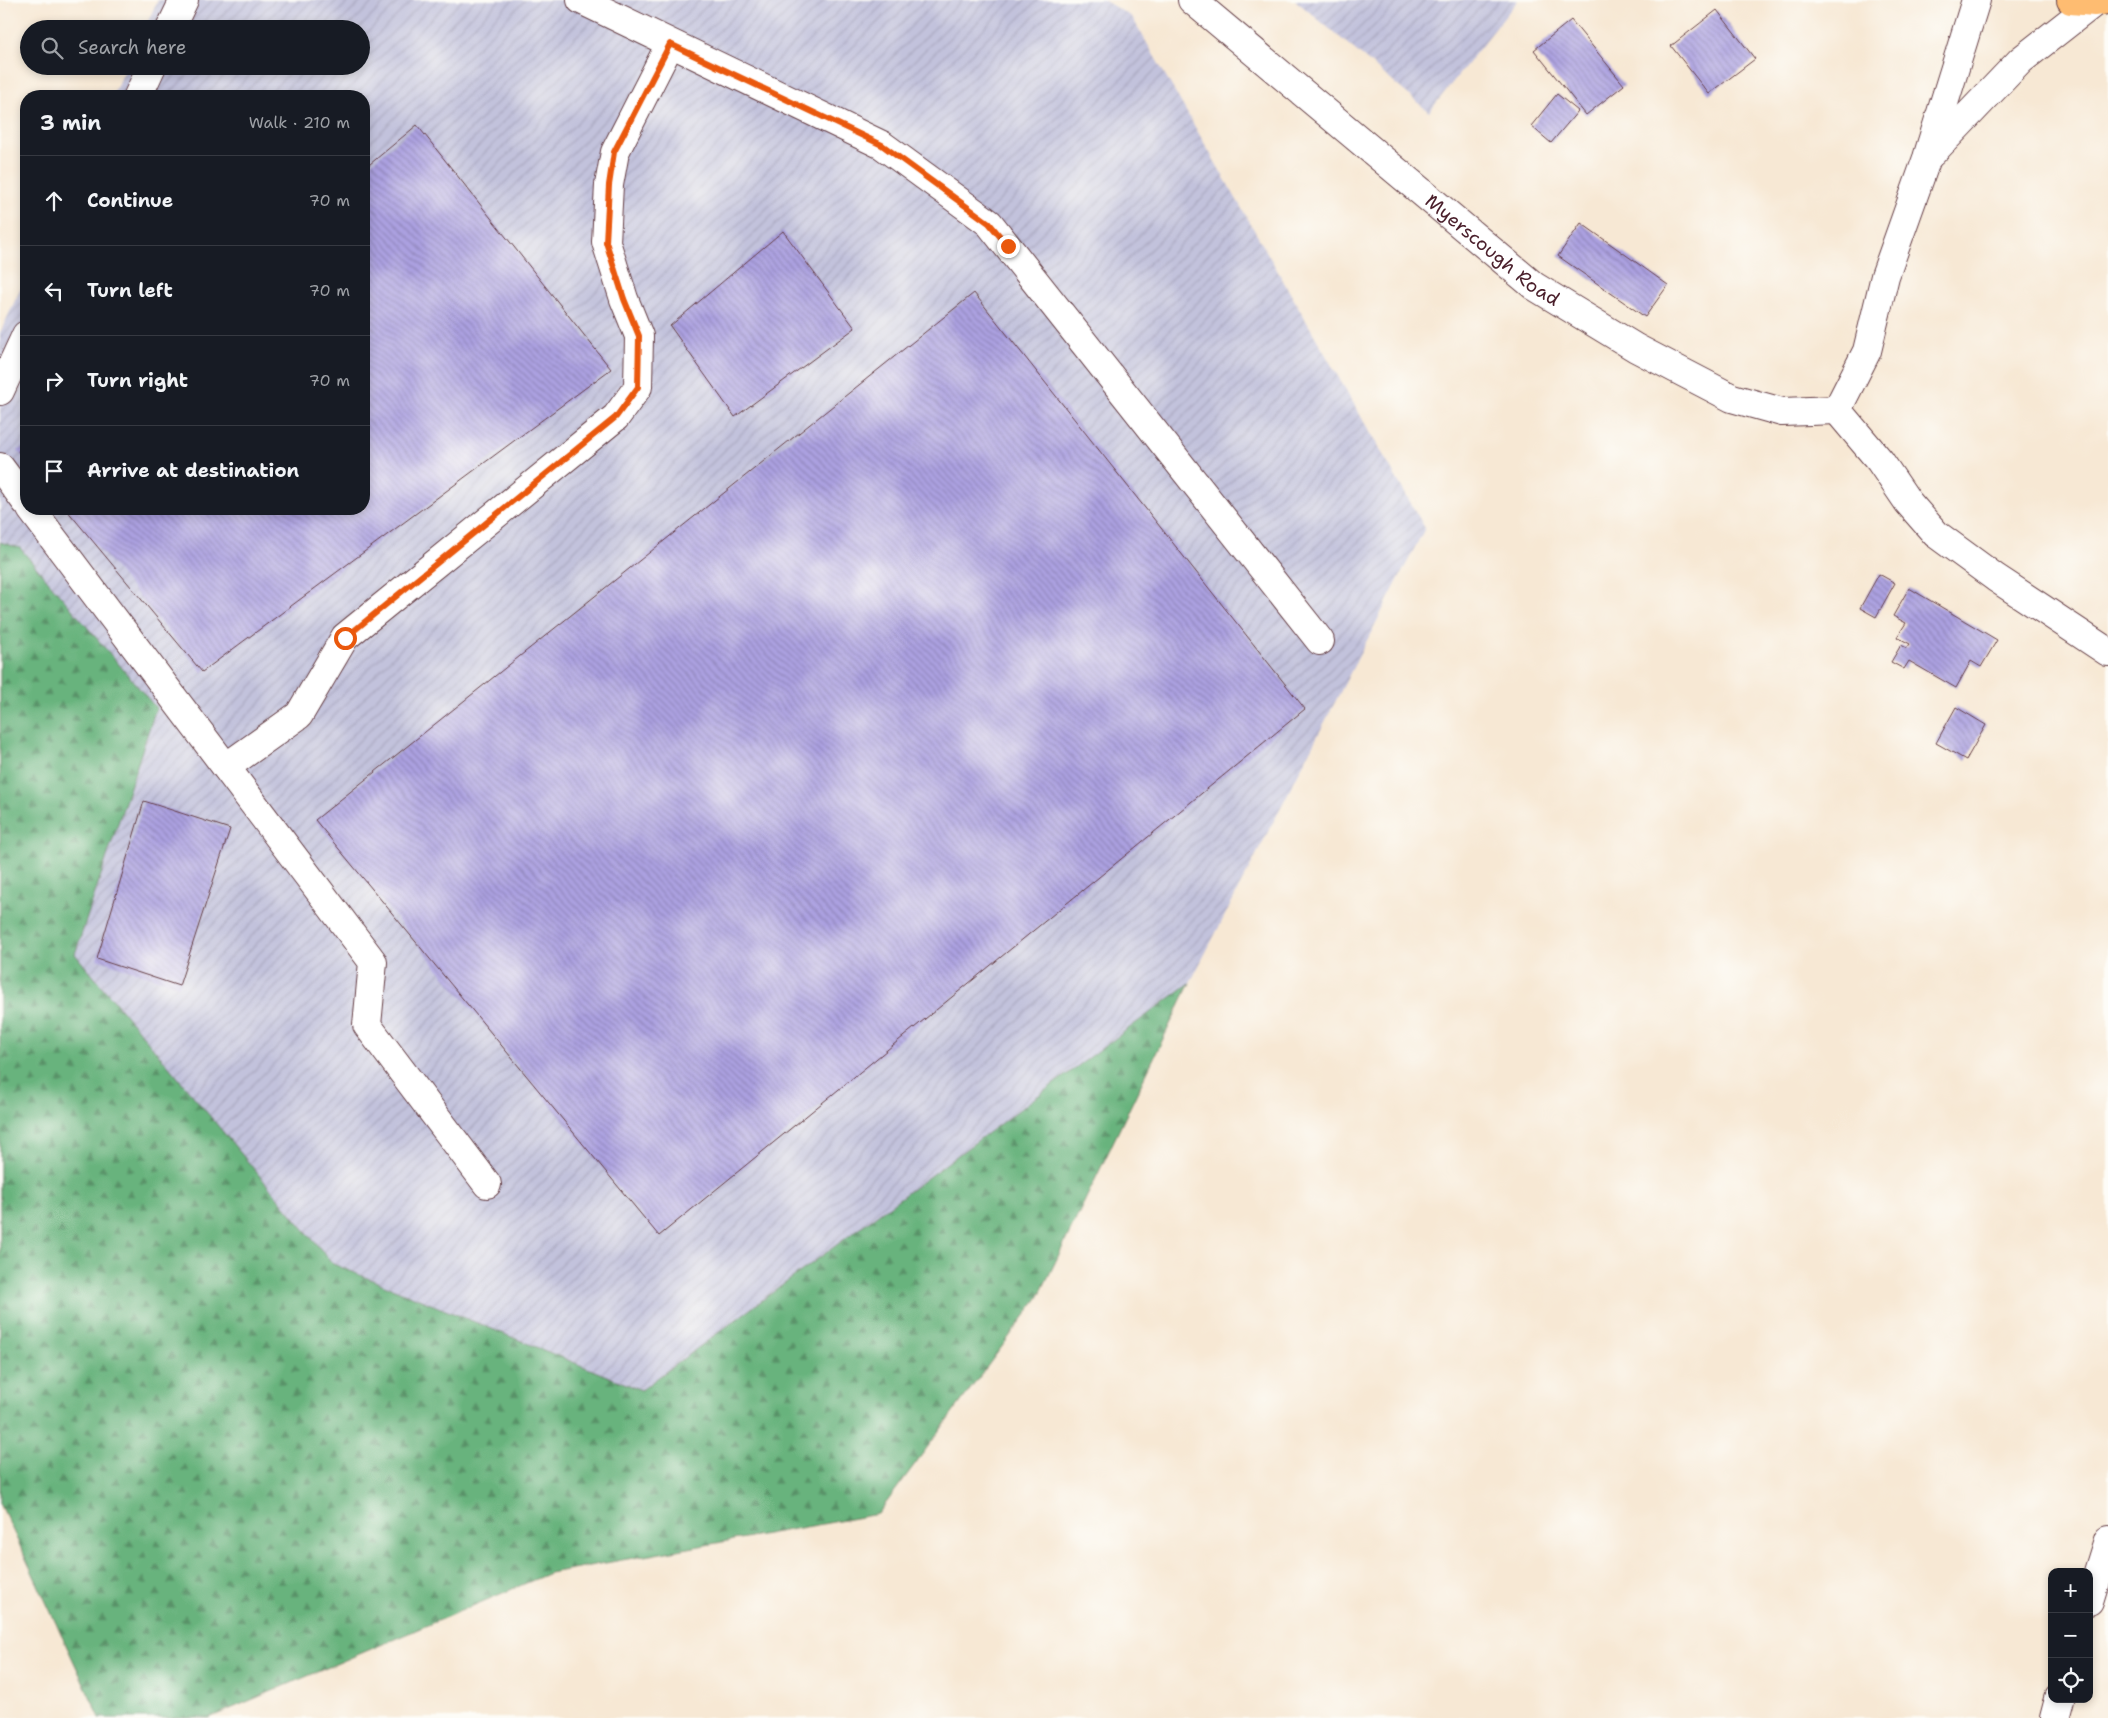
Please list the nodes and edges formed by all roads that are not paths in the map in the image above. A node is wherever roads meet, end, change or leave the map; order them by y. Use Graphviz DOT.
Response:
graph roads {
  1 [pos="184,0"];
  2 [pos="581,0"];
  3 [pos="1976,0"];
  4 [pos="2091,1"];
  5 [pos="1202,3"];
  6 [pos="174,20"];
  7 [pos="670,44"];
  8 [pos="148,75"];
  9 [pos="141,90"];
  10 [pos="1927,158"];
  11 [pos="20,348"];
  12 [pos="0,391"];
  13 [pos="1838,410"];
  14 [pos="0,467"];
  15 [pos="20,494"];
  16 [pos="37,515"];
  17 [pos="1320,641"];
  18 [pos="2108,652"];
  19 [pos="226,767"];
  20 [pos="487,1184"];
  21 [pos="2108,1540"];
  22 [pos="2093,1588"];
  23 [pos="2058,1703"];
  24 [pos="2054,1718"];
  1 -- 6 [label="street"];
  2 -- 7 [label="street"];
  3 -- 10 [label="street"];
  4 -- 10 [label="street"];
  5 -- 13 [label="street, Myerscough Road"];
  7 -- 17 [label="street"];
  7 -- 19 [label="street"];
  8 -- 9 [label="street"];
  10 -- 13 [label="street"];
  11 -- 12 [label="street"];
  13 -- 18 [label="street"];
  14 -- 15 [label="street"];
  16 -- 19 [label="street"];
  19 -- 20 [label="street"];
  21 -- 22 [label="street"];
  23 -- 24 [label="street"];
}
